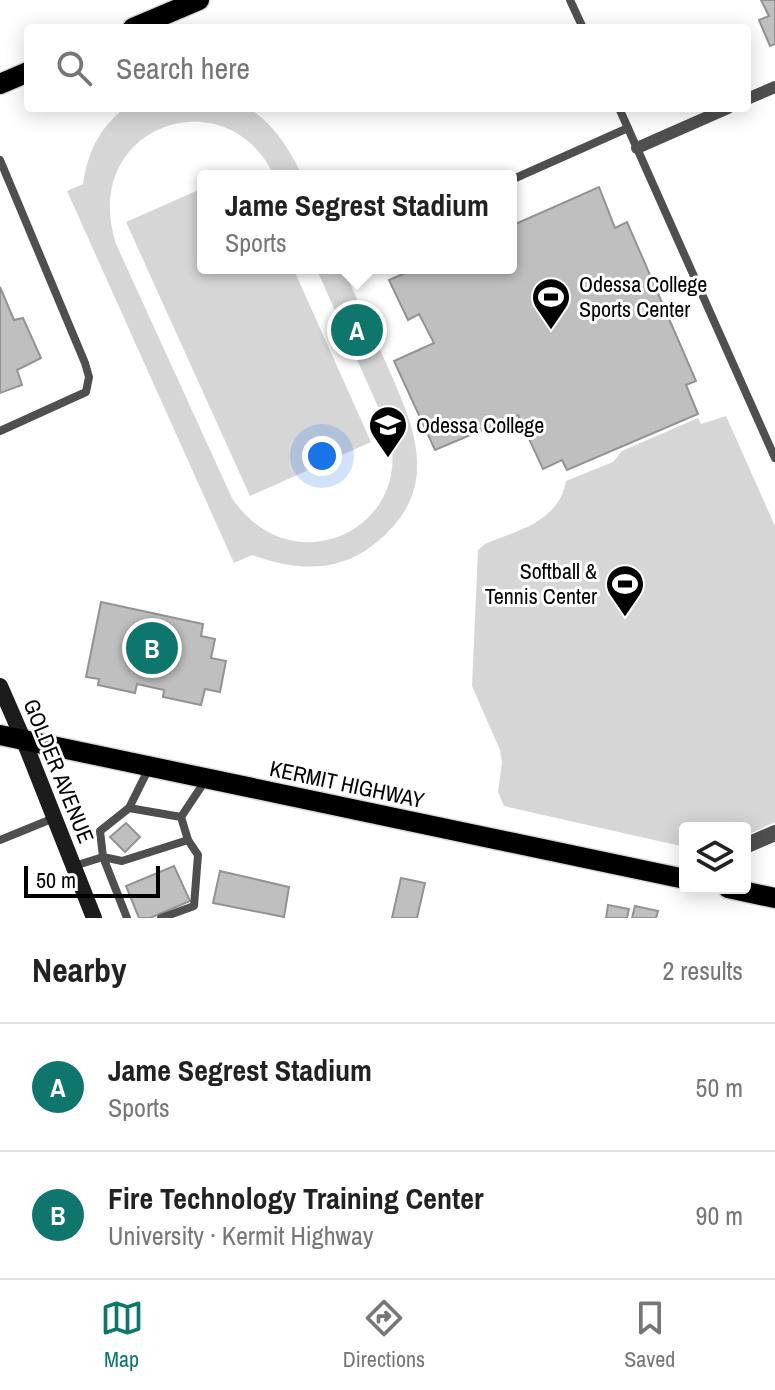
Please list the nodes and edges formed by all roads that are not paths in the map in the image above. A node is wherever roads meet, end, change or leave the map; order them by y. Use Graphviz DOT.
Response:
graph roads {
  1 [pos="199,0"];
  2 [pos="570,0"];
  3 [pos="142,24"];
  4 [pos="581,24"];
  5 [pos="24,74"];
  6 [pos="0,84"];
  7 [pos="775,87"];
  8 [pos="751,97"];
  9 [pos="621,112"];
  10 [pos="719,112"];
  11 [pos="628,128"];
  12 [pos="637,148"];
  13 [pos="0,160"];
  14 [pos="517,177"];
  15 [pos="0,431"];
  16 [pos="775,458"];
  17 [pos="0,686"];
  18 [pos="0,735"];
  19 [pos="24,741"];
  20 [pos="150,767"];
  21 [pos="206,779"];
  22 [pos="129,808"];
  23 [pos="181,817"];
  24 [pos="55,818"];
  25 [pos="775,833"];
  26 [pos="0,840"];
  27 [pos="188,840"];
  28 [pos="751,843"];
  29 [pos="103,857"];
  30 [pos="74,866"];
  31 [pos="679,876"];
  32 [pos="751,893"];
  33 [pos="775,898"];
  34 [pos="94,918"];
  35 [pos="127,918"];
  36 [pos="161,918"];
  1 -- 3 [label="main road"];
  2 -- 4 [label="lane"];
  5 -- 6 [label="main road"];
  7 -- 8 [label="street"];
  9 -- 11 [label="lane"];
  10 -- 12 [label="street"];
  11 -- 12 [label="lane"];
  11 -- 14 [label="lane"];
  12 -- 16 [label="lane"];
  13 -- 15 [label="lane"];
  17 -- 19 [label="main road, GOLDER AVENUE"];
  18 -- 19 [label="main road, KERMIT HIGHWAY"];
  19 -- 20 [label="main road, KERMIT HIGHWAY"];
  19 -- 24 [label="main road, GOLDER AVENUE"];
  20 -- 21 [label="main road, KERMIT HIGHWAY"];
  20 -- 22 [label="lane"];
  21 -- 23 [label="lane"];
  21 -- 31 [label="main road, KERMIT HIGHWAY"];
  22 -- 23 [label="lane"];
  22 -- 29 [label="lane"];
  23 -- 27 [label="lane"];
  24 -- 26 [label="lane"];
  24 -- 30 [label="main road, GOLDER AVENUE"];
  25 -- 28 [label="street"];
  27 -- 29 [label="lane"];
  27 -- 36 [label="lane"];
  29 -- 30 [label="lane"];
  29 -- 35 [label="lane"];
  30 -- 34 [label="main road, GOLDER AVENUE"];
  32 -- 33 [label="main road"];
}
